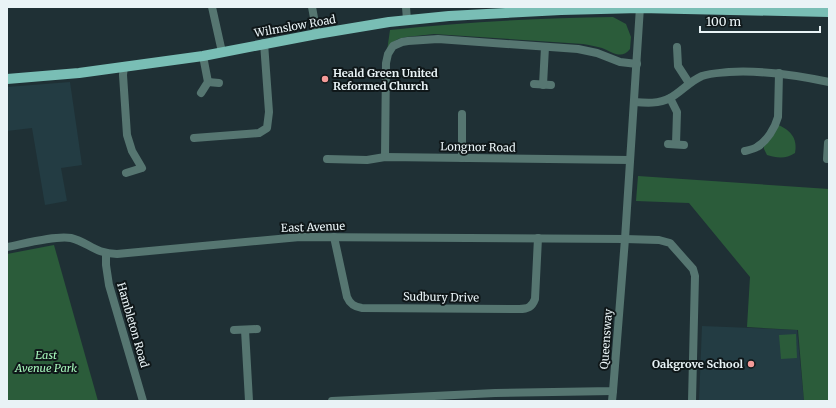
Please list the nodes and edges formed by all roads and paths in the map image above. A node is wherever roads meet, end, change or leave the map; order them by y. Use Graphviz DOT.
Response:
graph roads {
  1 [pos="212,7"];
  2 [pos="312,7"];
  3 [pos="406,7"];
  4 [pos="640,8"];
  5 [pos="829,12"];
  6 [pos="407,20"];
  7 [pos="317,34"];
  8 [pos="264,43"];
  9 [pos="545,47"];
  10 [pos="677,47"];
  11 [pos="222,52"];
  12 [pos="204,56"];
  13 [pos="637,64"];
  14 [pos="124,66"];
  15 [pos="779,73"];
  16 [pos="7,79"];
  17 [pos="208,82"];
  18 [pos="829,82"];
  19 [pos="218,83"];
  20 [pos="689,83"];
  21 [pos="534,84"];
  22 [pos="200,93"];
  23 [pos="670,98"];
  24 [pos="634,102"];
  25 [pos="462,114"];
  26 [pos="194,138"];
  27 [pos="676,144"];
  28 [pos="745,151"];
  29 [pos="385,158"];
  30 [pos="462,158"];
  31 [pos="327,159"];
  32 [pos="630,160"];
  33 [pos="126,173"];
  34 [pos="334,237"];
  35 [pos="538,238"];
  36 [pos="625,239"];
  37 [pos="7,247"];
  38 [pos="106,253"];
  39 [pos="257,329"];
  40 [pos="234,330"];
  41 [pos="245,330"];
  42 [pos="614,391"];
  43 [pos="495,397"];
  44 [pos="143,401"];
  45 [pos="249,401"];
  46 [pos="332,401"];
  47 [pos="612,401"];
  48 [pos="692,401"];
  1 -- 11 [label="street"];
  2 -- 7 [label="street"];
  3 -- 6 [label="street"];
  4 -- 5 [label="main road, Wilmslow Road"];
  4 -- 6 [label="main road, Wilmslow Road"];
  4 -- 13 [label="street, Queensway"];
  6 -- 7 [label="main road, Wilmslow Road"];
  7 -- 8 [label="main road, Wilmslow Road"];
  8 -- 11 [label="main road, Wilmslow Road"];
  8 -- 26 [label="street"];
  9 -- 13 [label="street"];
  9 -- 21 [label="street"];
  9 -- 29 [label="street"];
  10 -- 20 [label="street"];
  11 -- 12 [label="main road, Wilmslow Road"];
  12 -- 14 [label="main road, Wilmslow Road"];
  12 -- 17 [label="street"];
  13 -- 24 [label="street, Queensway"];
  14 -- 16 [label="main road, Wilmslow Road"];
  14 -- 33 [label="street"];
  15 -- 18 [label="street"];
  15 -- 20 [label="street"];
  15 -- 28 [label="street"];
  17 -- 19 [label="street"];
  17 -- 22 [label="street"];
  20 -- 23 [label="street"];
  23 -- 24 [label="street"];
  23 -- 27 [label="street"];
  24 -- 32 [label="street, Queensway"];
  25 -- 30 [label="street"];
  29 -- 30 [label="street, Longnor Road"];
  29 -- 31 [label="street, Longnor Road"];
  30 -- 32 [label="street, Longnor Road"];
  32 -- 36 [label="street, Queensway"];
  34 -- 35 [label="street, East Avenue"];
  34 -- 35 [label="street, Sudbury Drive"];
  34 -- 38 [label="street, East Avenue"];
  35 -- 36 [label="street, East Avenue"];
  36 -- 42 [label="street, Queensway"];
  36 -- 48 [label="street, East Avenue"];
  37 -- 38 [label="street, East Avenue"];
  38 -- 44 [label="street, Hambleton Road"];
  39 -- 41 [label="street"];
  40 -- 41 [label="street"];
  41 -- 45 [label="street"];
  42 -- 43 [label="street"];
  42 -- 47 [label="street, Queensway"];
  43 -- 46 [label="street"];
}
